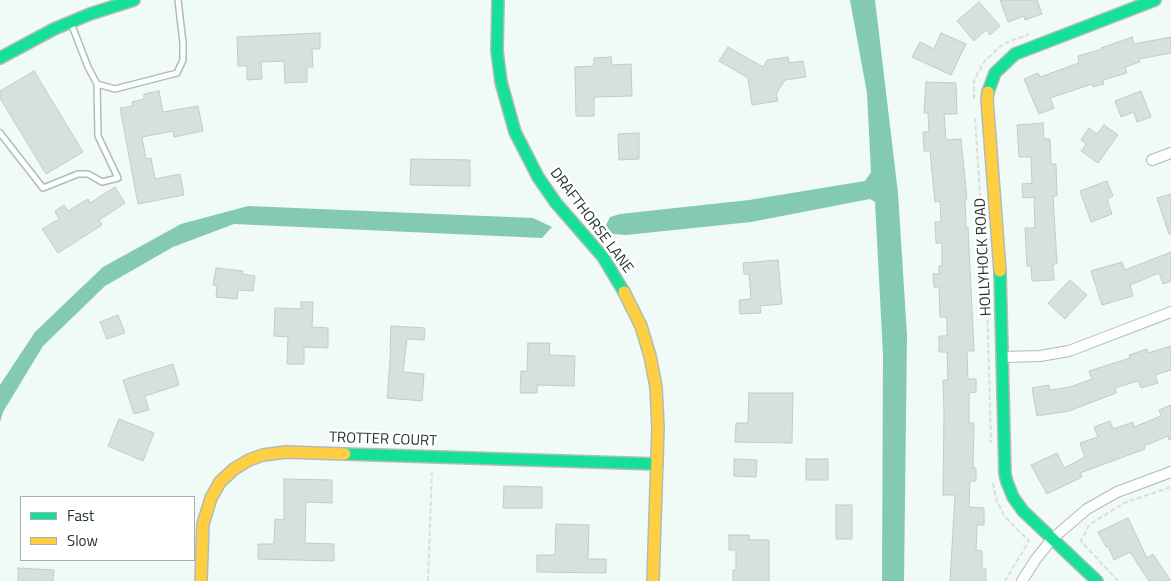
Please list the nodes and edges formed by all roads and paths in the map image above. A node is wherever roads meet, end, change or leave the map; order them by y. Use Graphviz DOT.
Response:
graph roads {
  1 [pos="134,0"];
  2 [pos="178,0"];
  3 [pos="498,0"];
  4 [pos="1155,0"];
  5 [pos="71,22"];
  6 [pos="0,58"];
  7 [pos="97,84"];
  8 [pos="0,133"];
  9 [pos="1171,153"];
  10 [pos="1152,160"];
  11 [pos="1171,312"];
  12 [pos="1004,357"];
  13 [pos="432,457"];
  14 [pos="657,464"];
  15 [pos="1171,472"];
  16 [pos="1171,487"];
  17 [pos="1052,539"];
  18 [pos="201,581"];
  19 [pos="428,581"];
  20 [pos="652,581"];
  21 [pos="1022,581"];
  22 [pos="1097,581"];
  23 [pos="1118,581"];
  1 -- 5 [label="street"];
  2 -- 7 [label="lane"];
  3 -- 14 [label="street, DRAFTHORSE LANE"];
  4 -- 12 [label="street, HOLLYHOCK ROAD"];
  5 -- 6 [label="street"];
  5 -- 7 [label="lane"];
  7 -- 8 [label="lane"];
  9 -- 10 [label="street"];
  11 -- 12 [label="street"];
  12 -- 17 [label="street, HOLLYHOCK ROAD"];
  13 -- 14 [label="street, TROTTER COURT"];
  13 -- 18 [label="street, TROTTER COURT"];
  13 -- 19 [label="path"];
  14 -- 20 [label="street, DRAFTHORSE LANE"];
  15 -- 17 [label="street"];
  16 -- 23 [label="path"];
  17 -- 21 [label="street"];
  17 -- 22 [label="street, HOLLYHOCK ROAD"];
}
